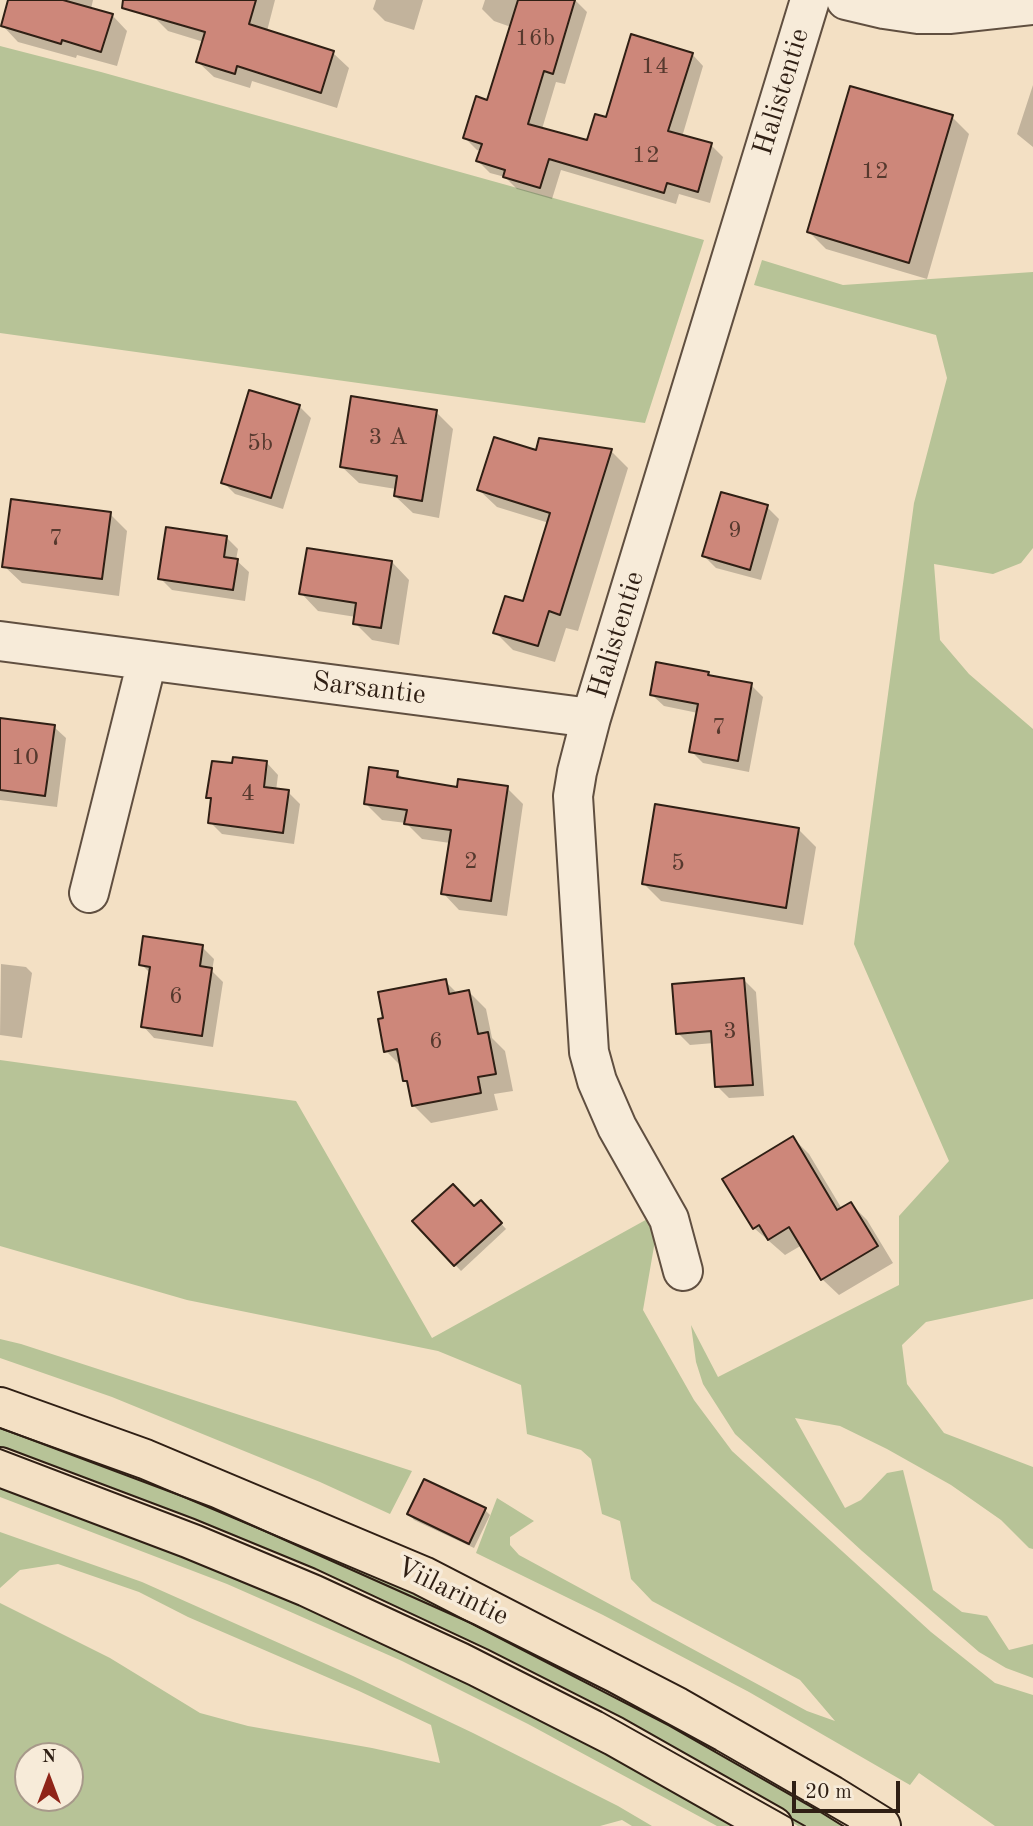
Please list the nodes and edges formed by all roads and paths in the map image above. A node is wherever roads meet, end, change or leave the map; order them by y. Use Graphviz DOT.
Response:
graph roads {
  1 [pos="810,0"];
  2 [pos="846,0"];
  3 [pos="1033,5"];
  4 [pos="0,641"];
  5 [pos="147,661"];
  6 [pos="592,718"];
  7 [pos="89,894"];
  8 [pos="683,1271"];
  9 [pos="0,1407"];
  10 [pos="0,1466"];
  11 [pos="773,1826"];
  12 [pos="880,1826"];
  1 -- 6 [label="street, Halistentie"];
  2 -- 3 [label="street"];
  4 -- 5 [label="street, Sarsantie"];
  5 -- 6 [label="street, Sarsantie"];
  5 -- 7 [label="street"];
  6 -- 8 [label="street, Halistentie"];
  9 -- 12 [label="main road, Viilarintie"];
  10 -- 11 [label="main road, Viilarintie"];
}
